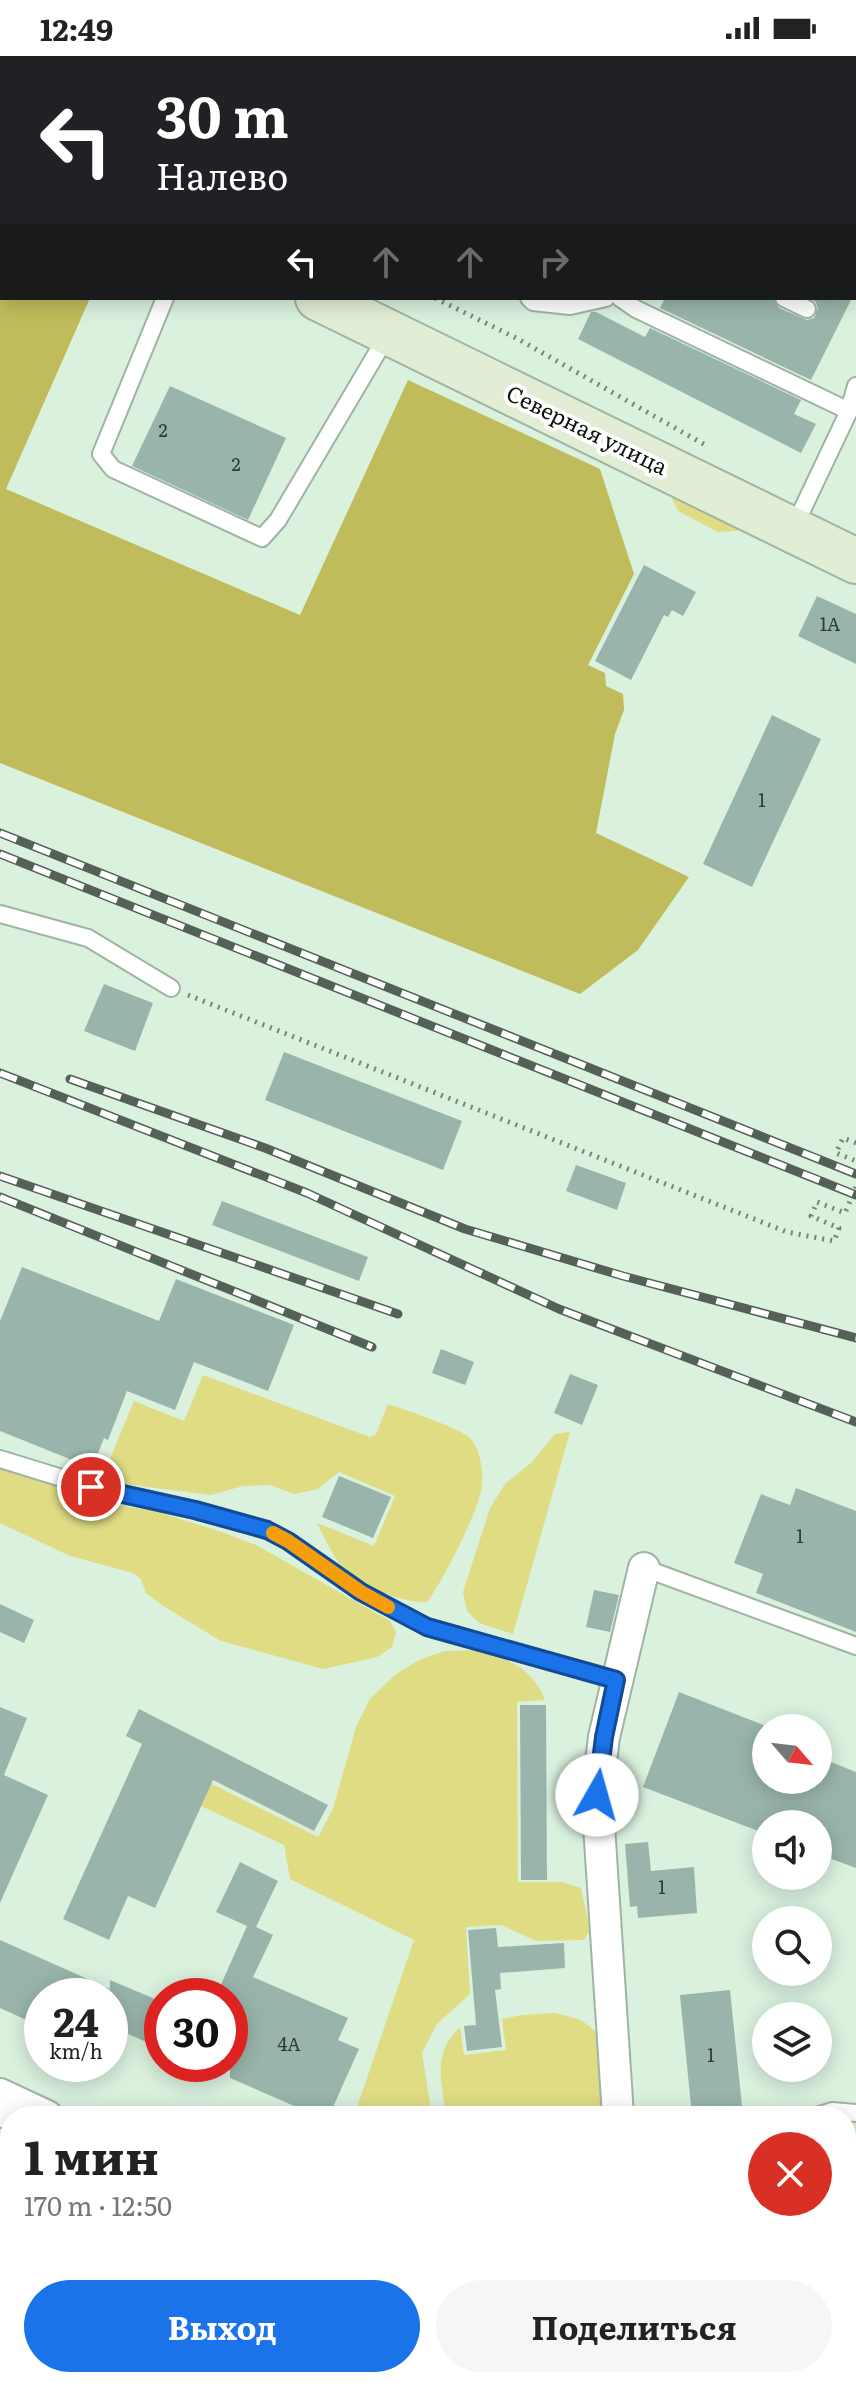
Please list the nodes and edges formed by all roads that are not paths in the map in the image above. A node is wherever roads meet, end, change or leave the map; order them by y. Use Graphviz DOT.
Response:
graph roads {
  1 [pos="164,300"];
  2 [pos="322,300"];
  3 [pos="531,300"];
  4 [pos="597,300"];
  5 [pos="623,300"];
  6 [pos="788,300"];
  7 [pos="807,309"];
  8 [pos="389,333"];
  9 [pos="856,386"];
  10 [pos="849,411"];
  11 [pos="793,531"];
  12 [pos="856,561"];
  13 [pos="0,914"];
  14 [pos="171,988"];
  15 [pos="0,1459"];
  16 [pos="644,1568"];
  17 [pos="856,1646"];
  18 [pos="616,1680"];
  19 [pos="617,2106"];
  1 -- 8 [label="lane"];
  2 -- 8 [label="street, Северная улица"];
  3 -- 4 [label="lane"];
  5 -- 10 [label="lane"];
  6 -- 7 [label="lane"];
  8 -- 11 [label="street, Северная улица"];
  9 -- 10 [label="lane"];
  10 -- 11 [label="lane"];
  11 -- 12 [label="street, Северная улица"];
  13 -- 14 [label="lane"];
  15 -- 18 [label="lane"];
  16 -- 17 [label="lane"];
  16 -- 18 [label="street"];
  18 -- 19 [label="street"];
}
